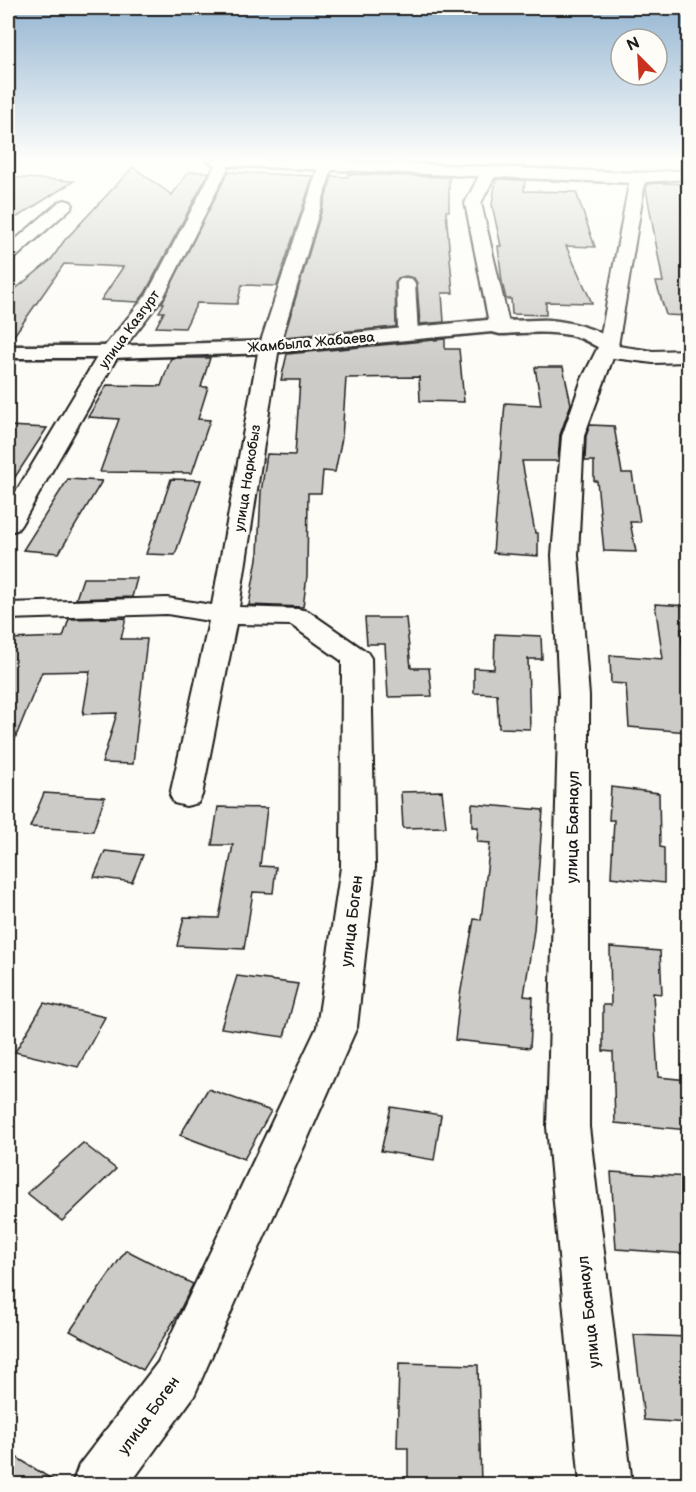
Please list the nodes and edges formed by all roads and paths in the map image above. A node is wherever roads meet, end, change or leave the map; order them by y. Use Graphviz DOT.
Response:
graph roads {
  1 [pos="37,230"];
  2 [pos="189,230"];
  3 [pos="305,230"];
  4 [pos="479,230"];
  5 [pos="623,230"];
  6 [pos="8,255"];
  7 [pos="406,283"];
  8 [pos="500,328"];
  9 [pos="408,333"];
  10 [pos="268,347"];
  11 [pos="608,348"];
  12 [pos="8,351"];
  13 [pos="110,352"];
  14 [pos="688,356"];
  15 [pos="8,525"];
  16 [pos="8,611"];
  17 [pos="224,615"];
  18 [pos="186,795"];
  19 [pos="98,1485"];
  20 [pos="606,1485"];
  1 -- 6 [label="street"];
  2 -- 13 [label="street, улица Казгурт"];
  3 -- 10 [label="street, улица Наркобыз"];
  4 -- 8 [label="street"];
  5 -- 11 [label="street, улица Баянаул"];
  7 -- 9 [label="street"];
  8 -- 9 [label="street, Жамбыла Жабаева"];
  8 -- 11 [label="street, Жамбыла Жабаева"];
  9 -- 10 [label="street, Жамбыла Жабаева"];
  10 -- 13 [label="street, Жамбыла Жабаева"];
  10 -- 17 [label="street, улица Наркобыз"];
  11 -- 14 [label="street"];
  11 -- 20 [label="street, улица Баянаул"];
  12 -- 13 [label="street, Жамбыла Жабаева"];
  13 -- 15 [label="street, улица Казгурт"];
  16 -- 17 [label="street, улица Боген"];
  17 -- 18 [label="street, улица Наркобыз"];
  17 -- 19 [label="street, улица Боген"];
}
